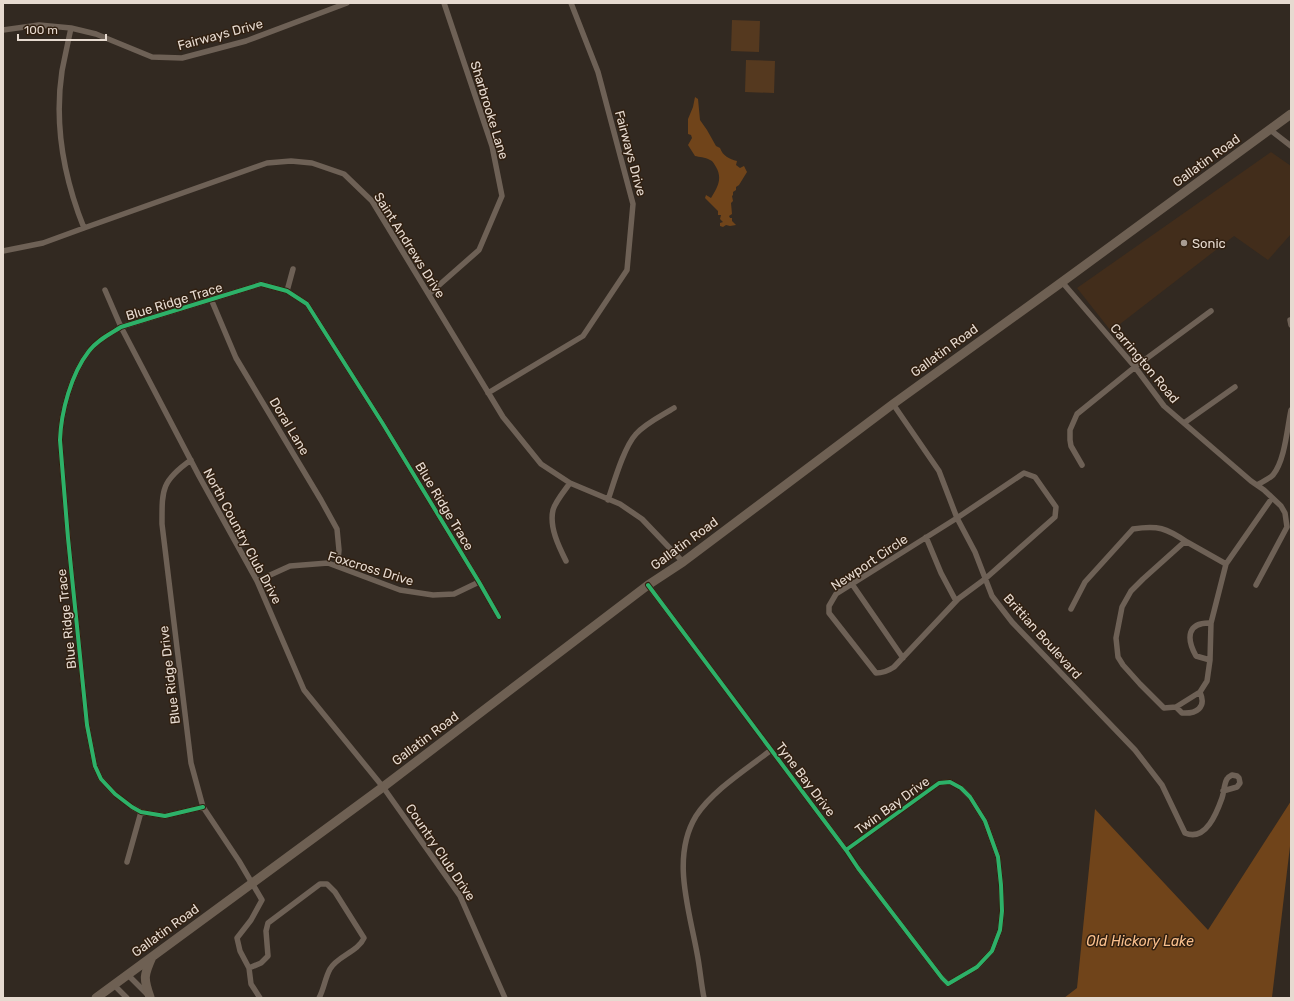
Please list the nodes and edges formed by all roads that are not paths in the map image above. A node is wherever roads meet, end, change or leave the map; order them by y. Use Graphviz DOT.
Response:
graph roads {
  1 [pos="347,3"];
  2 [pos="444,3"];
  3 [pos="571,3"];
  4 [pos="71,28"];
  5 [pos="4,30"];
  6 [pos="1291,114"];
  7 [pos="1269,129"];
  8 [pos="1291,146"];
  9 [pos="84,228"];
  10 [pos="3,250"];
  11 [pos="293,269"];
  12 [pos="1062,282"];
  13 [pos="105,290"];
  14 [pos="287,290"];
  15 [pos="429,294"];
  16 [pos="212,299"];
  17 [pos="1211,311"];
  18 [pos="121,327"];
  19 [pos="1135,367"];
  20 [pos="1235,388"];
  21 [pos="488,393"];
  22 [pos="893,404"];
  23 [pos="674,408"];
  24 [pos="1291,410"];
  25 [pos="1184,423"];
  26 [pos="191,460"];
  27 [pos="1082,465"];
  28 [pos="570,483"];
  29 [pos="1257,485"];
  30 [pos="1272,498"];
  31 [pos="608,500"];
  32 [pos="957,518"];
  33 [pos="926,538"];
  34 [pos="1187,542"];
  35 [pos="566,561"];
  36 [pos="683,562"];
  37 [pos="1226,564"];
  38 [pos="336,566"];
  39 [pos="986,579"];
  40 [pos="257,581"];
  41 [pos="479,582"];
  42 [pos="852,584"];
  43 [pos="648,585"];
  44 [pos="1256,585"];
  45 [pos="956,601"];
  46 [pos="1071,609"];
  47 [pos="499,617"];
  48 [pos="1212,623"];
  49 [pos="903,658"];
  50 [pos="1210,660"];
  51 [pos="1200,692"];
  52 [pos="1176,707"];
  53 [pos="771,750"];
  54 [pos="383,787"];
  55 [pos="1223,791"];
  56 [pos="203,807"];
  57 [pos="141,812"];
  58 [pos="846,850"];
  59 [pos="127,862"];
  60 [pos="253,882"];
  61 [pos="152,956"];
  62 [pos="249,968"];
  63 [pos="127,974"];
  64 [pos="113,984"];
  65 [pos="948,984"];
  66 [pos="151,997"];
  67 [pos="96,998"];
  68 [pos="127,998"];
  69 [pos="260,998"];
  70 [pos="318,998"];
  71 [pos="505,998"];
  72 [pos="704,998"];
  1 -- 4 [label="street, Fairways Drive"];
  2 -- 15 [label="street, Sharbrooke Lane"];
  3 -- 21 [label="street, Fairways Drive"];
  4 -- 5 [label="street, Fairways Drive"];
  4 -- 9 [label="street"];
  6 -- 7 [label="main road, Gallatin Road"];
  7 -- 8 [label="street"];
  7 -- 12 [label="main road, Gallatin Road"];
  9 -- 10 [label="street, Saint Andrews Drive"];
  9 -- 15 [label="street, Saint Andrews Drive"];
  11 -- 14 [label="street"];
  12 -- 19 [label="street, Carrington Road"];
  12 -- 22 [label="main road, Gallatin Road"];
  13 -- 18 [label="street, North Country Club Drive"];
  14 -- 16 [label="street, Blue Ridge Trace"];
  14 -- 41 [label="street, Blue Ridge Trace"];
  15 -- 21 [label="street, Saint Andrews Drive"];
  16 -- 18 [label="street, Blue Ridge Trace"];
  16 -- 38 [label="street, Doral Lane"];
  17 -- 19 [label="street"];
  18 -- 26 [label="street, North Country Club Drive"];
  18 -- 57 [label="street, Blue Ridge Trace"];
  19 -- 25 [label="street, Carrington Road"];
  19 -- 27 [label="street"];
  20 -- 25 [label="street"];
  21 -- 28 [label="street, Saint Andrews Drive"];
  22 -- 32 [label="street, Brittian Boulevard"];
  22 -- 36 [label="main road, Gallatin Road"];
  23 -- 31 [label="street"];
  24 -- 29 [label="street"];
  25 -- 29 [label="street, Carrington Road"];
  26 -- 40 [label="street, North Country Club Drive"];
  26 -- 56 [label="street, Blue Ridge Drive"];
  28 -- 31 [label="street, Saint Andrews Drive"];
  28 -- 35 [label="street"];
  29 -- 30 [label="street, Carrington Road"];
  30 -- 37 [label="street"];
  30 -- 44 [label="street, Carrington Road"];
  31 -- 36 [label="street, Saint Andrews Drive"];
  32 -- 33 [label="street, Newport Circle"];
  32 -- 39 [label="street, Brittian Boulevard"];
  32 -- 39 [label="street, Newport Circle"];
  33 -- 42 [label="street, Newport Circle"];
  33 -- 45 [label="street"];
  34 -- 37 [label="street"];
  34 -- 46 [label="street"];
  34 -- 52 [label="street"];
  36 -- 43 [label="main road, Gallatin Road"];
  37 -- 48 [label="street"];
  38 -- 40 [label="street, Foxcross Drive"];
  38 -- 41 [label="street, Foxcross Drive"];
  39 -- 45 [label="street, Newport Circle"];
  39 -- 55 [label="street, Brittian Boulevard"];
  40 -- 54 [label="street, North Country Club Drive"];
  41 -- 47 [label="street, Blue Ridge Trace"];
  42 -- 49 [label="street"];
  42 -- 49 [label="street, Newport Circle"];
  43 -- 53 [label="street, Tyne Bay Drive"];
  43 -- 54 [label="main road, Gallatin Road"];
  45 -- 49 [label="street, Newport Circle"];
  48 -- 50 [label="street"];
  48 -- 50 [label="street"];
  50 -- 51 [label="street"];
  51 -- 52 [label="street"];
  51 -- 52 [label="street"];
  53 -- 58 [label="street, Tyne Bay Drive"];
  53 -- 72 [label="street, Tyne Bay Drive"];
  54 -- 60 [label="main road, Gallatin Road"];
  54 -- 71 [label="street, Country Club Drive"];
  56 -- 57 [label="street, Blue Ridge Trace"];
  56 -- 60 [label="street, Blue Ridge Drive"];
  57 -- 59 [label="street"];
  58 -- 65 [label="street, Tyne Bay Drive"];
  58 -- 65 [label="street, Twin Bay Drive"];
  60 -- 61 [label="main road, Gallatin Road"];
  60 -- 62 [label="street, Blue Ridge Drive"];
  61 -- 63 [label="main road, Gallatin Road"];
  61 -- 66 [label="main road"];
  62 -- 69 [label="street"];
  62 -- 70 [label="street"];
  63 -- 64 [label="main road, Gallatin Road"];
  63 -- 66 [label="street"];
  64 -- 67 [label="main road, Gallatin Road"];
  64 -- 68 [label="street"];
}
